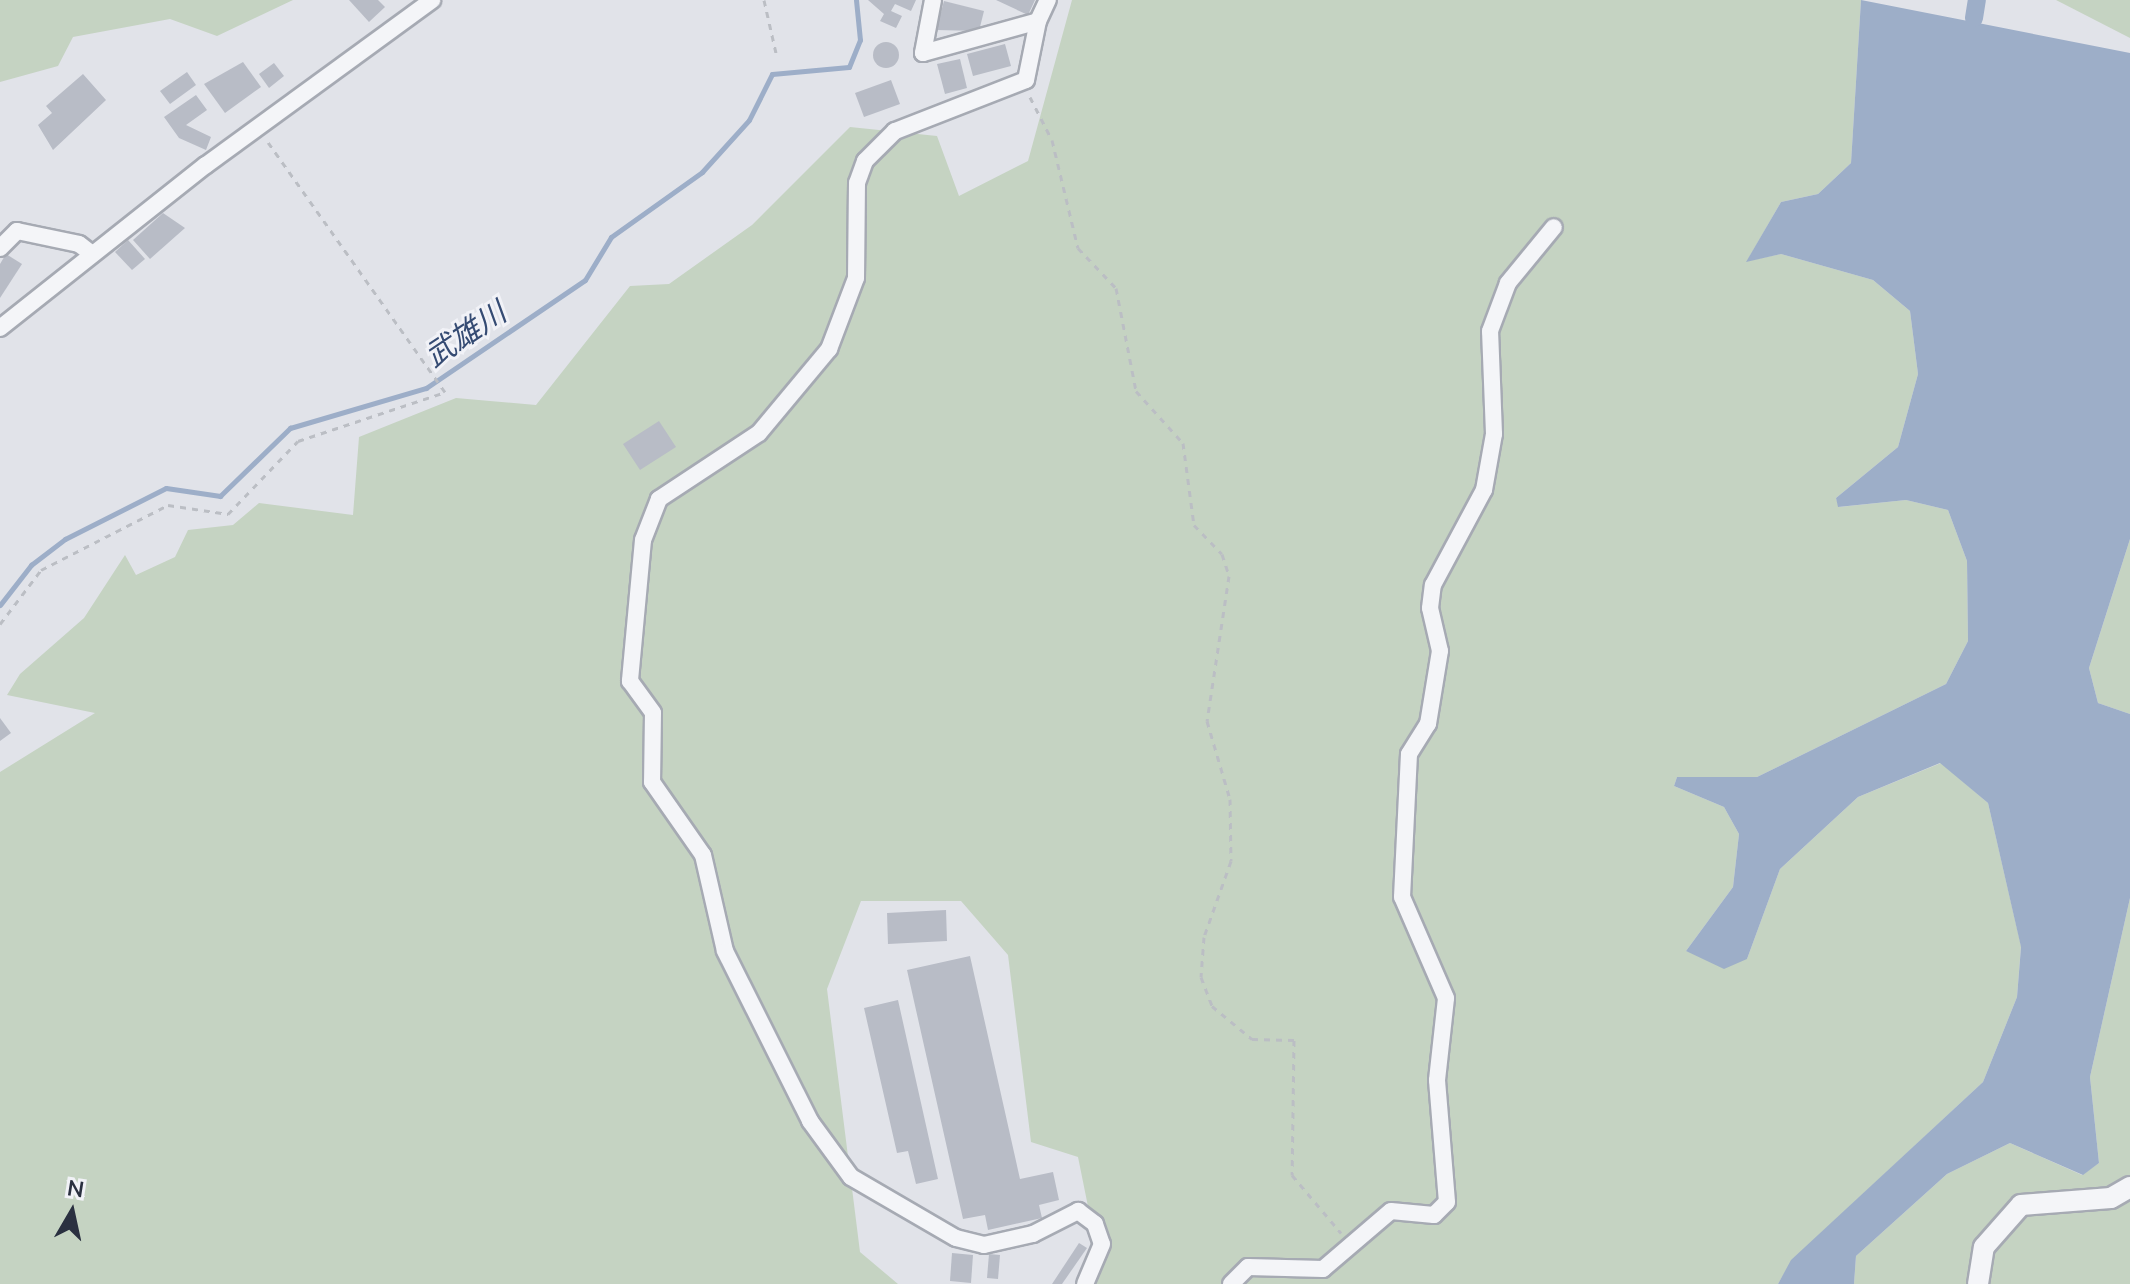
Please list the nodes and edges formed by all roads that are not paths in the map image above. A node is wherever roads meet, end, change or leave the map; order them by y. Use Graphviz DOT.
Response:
graph roads {
  1 [pos="432,0"];
  2 [pos="933,0"];
  3 [pos="1048,0"];
  4 [pos="1038,21"];
  5 [pos="1554,227"];
  6 [pos="0,248"];
  7 [pos="91,253"];
  8 [pos="0,328"];
  9 [pos="2130,1187"];
  10 [pos="1085,1284"];
  11 [pos="1231,1284"];
  12 [pos="1978,1284"];
  1 -- 7 [label="street"];
  2 -- 4 [label="street"];
  3 -- 4 [label="street"];
  4 -- 10 [label="street"];
  5 -- 11 [label="street"];
  6 -- 7 [label="street"];
  7 -- 8 [label="street"];
  9 -- 12 [label="street"];
}
